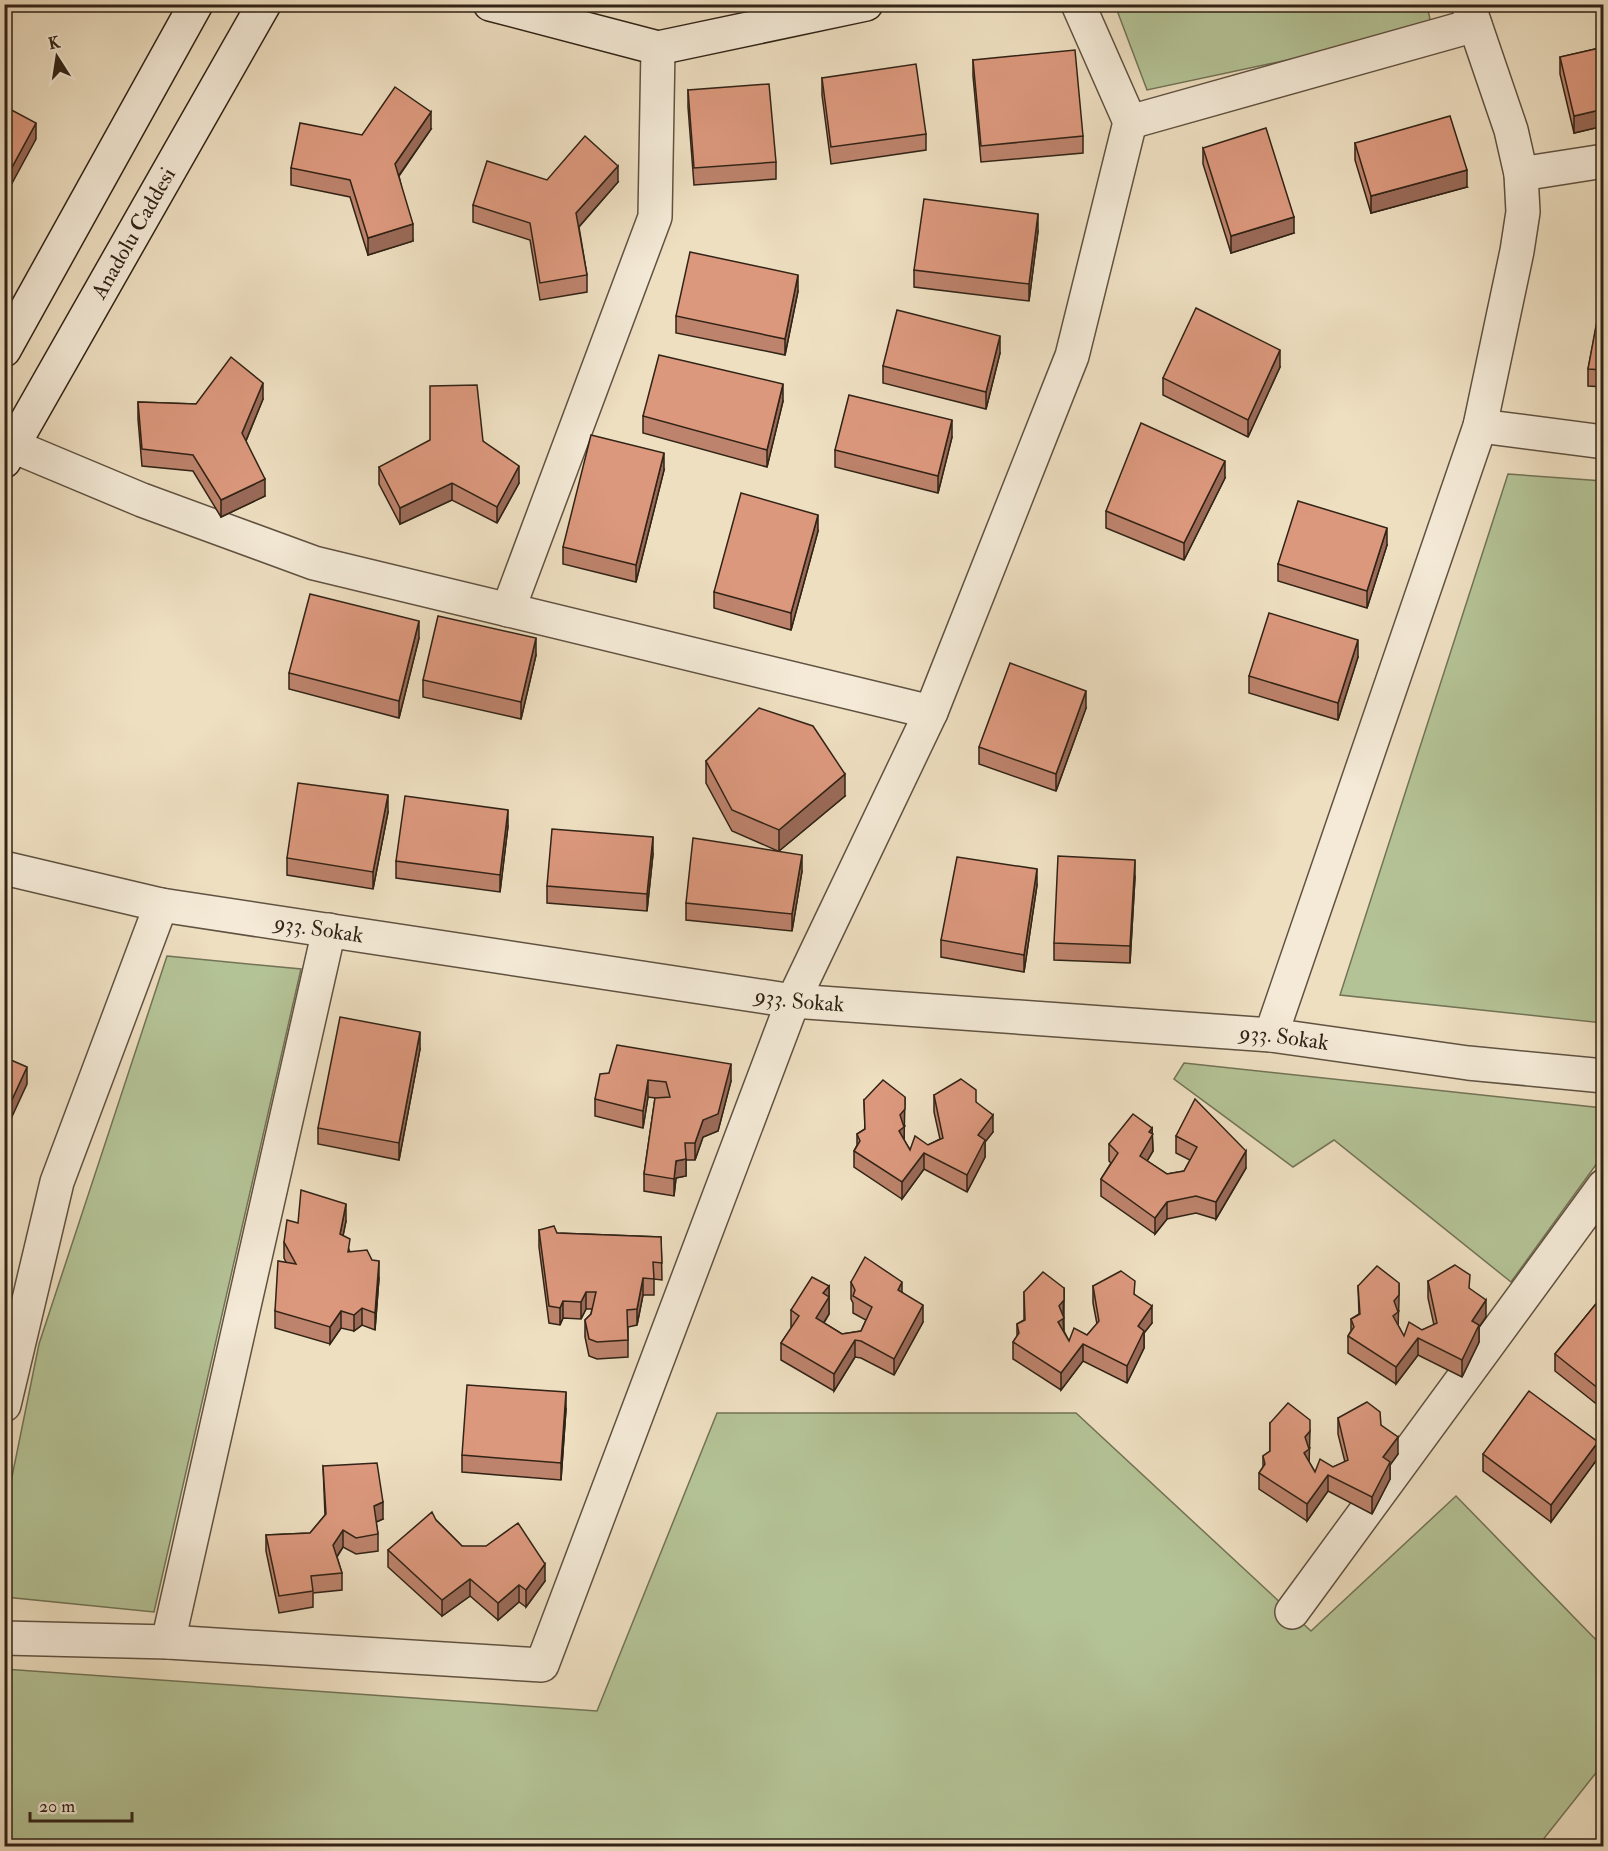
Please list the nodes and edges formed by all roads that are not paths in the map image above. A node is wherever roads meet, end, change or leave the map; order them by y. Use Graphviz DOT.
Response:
graph roads {
  1 [pos="196,4"];
  2 [pos="264,4"];
  3 [pos="490,4"];
  4 [pos="866,4"];
  5 [pos="1078,4"];
  6 [pos="1472,15"];
  7 [pos="658,48"];
  8 [pos="1130,122"];
  9 [pos="1604,161"];
  10 [pos="1521,174"];
  11 [pos="4,350"];
  12 [pos="1480,426"];
  13 [pos="1604,442"];
  14 [pos="9,453"];
  15 [pos="508,610"];
  16 [pos="931,712"];
  17 [pos="4,868"];
  18 [pos="161,906"];
  19 [pos="329,930"];
  20 [pos="793,1001"];
  21 [pos="1271,1035"];
  22 [pos="1604,1076"];
  23 [pos="1604,1186"];
  24 [pos="4,1405"];
  25 [pos="1292,1612"];
  26 [pos="4,1638"];
  27 [pos="168,1642"];
  1 -- 11 [label="street"];
  2 -- 14 [label="street, Anadolu Caddesi"];
  3 -- 7 [label="street"];
  4 -- 7 [label="street"];
  5 -- 8 [label="street"];
  6 -- 8 [label="street"];
  6 -- 10 [label="street"];
  7 -- 15 [label="street"];
  8 -- 16 [label="street"];
  9 -- 10 [label="street"];
  10 -- 12 [label="street"];
  12 -- 13 [label="street"];
  12 -- 21 [label="street"];
  14 -- 15 [label="street"];
  15 -- 16 [label="street"];
  16 -- 20 [label="street"];
  17 -- 18 [label="street, 933. Sokak"];
  18 -- 19 [label="street, 933. Sokak"];
  18 -- 24 [label="street"];
  19 -- 20 [label="street, 933. Sokak"];
  19 -- 27 [label="street"];
  20 -- 21 [label="street, 933. Sokak"];
  20 -- 27 [label="street"];
  21 -- 22 [label="street, 933. Sokak"];
  23 -- 25 [label="street"];
  26 -- 27 [label="street"];
}
